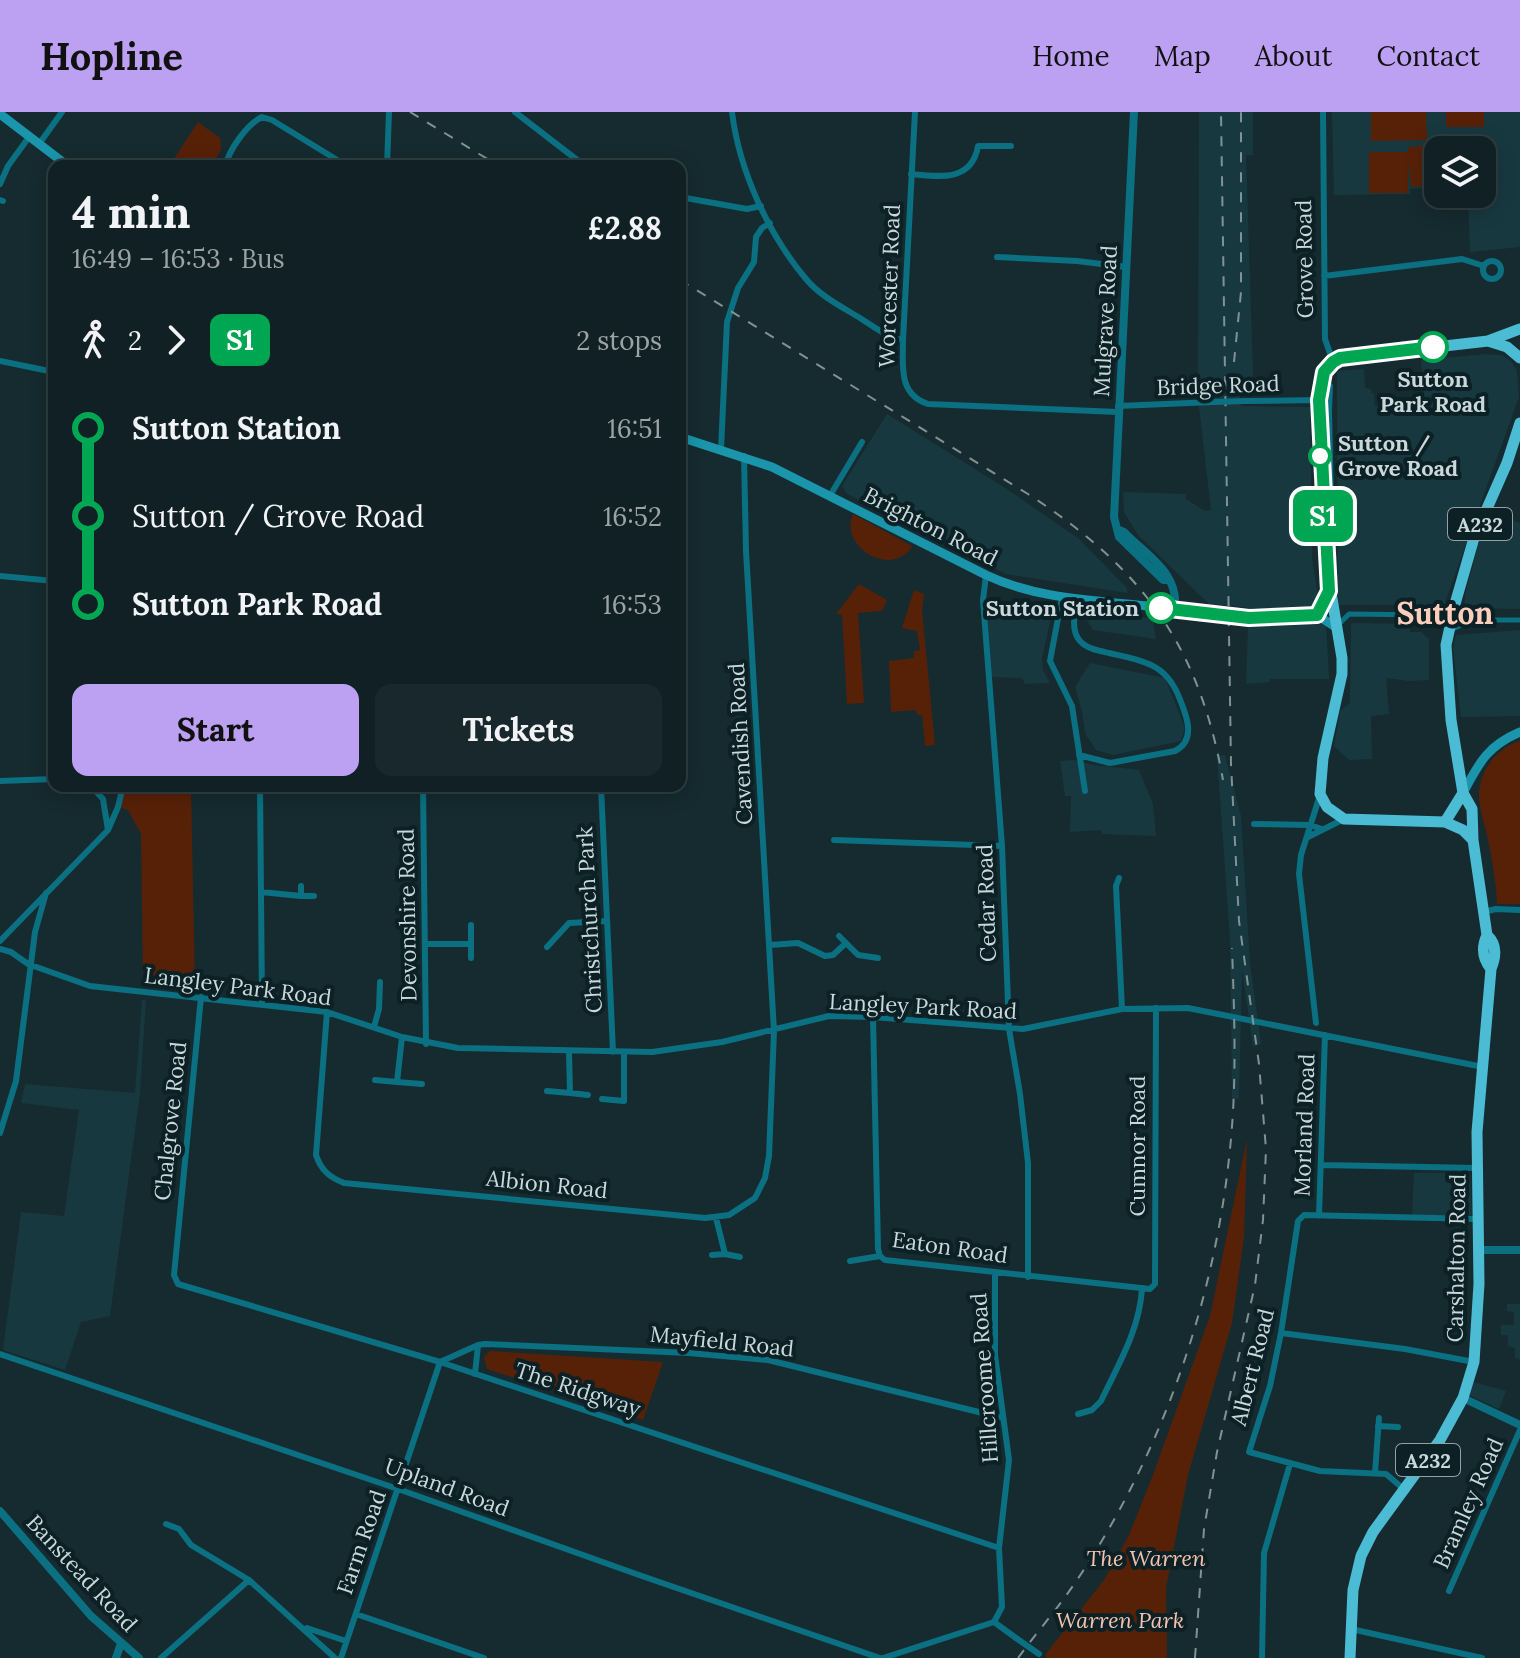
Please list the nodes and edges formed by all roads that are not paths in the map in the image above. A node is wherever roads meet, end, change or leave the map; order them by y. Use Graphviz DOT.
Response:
graph roads {
  1 [pos="62,112"];
  2 [pos="389,112"];
  3 [pos="515,112"];
  4 [pos="732,112"];
  5 [pos="915,112"];
  6 [pos="1134,112"];
  7 [pos="1323,112"];
  8 [pos="0,114"];
  9 [pos="29,137"];
  10 [pos="39,144"];
  11 [pos="1011,146"];
  12 [pos="60,160"];
  13 [pos="228,160"];
  14 [pos="337,160"];
  15 [pos="387,160"];
  16 [pos="577,160"];
  17 [pos="911,174"];
  18 [pos="0,184"];
  19 [pos="686,198"];
  20 [pos="761,206"];
  21 [pos="770,223"];
  22 [pos="997,257"];
  23 [pos="1484,266"];
  24 [pos="1126,267"];
  25 [pos="1324,276"];
  26 [pos="1520,329"];
  27 [pos="903,340"];
  28 [pos="1488,341"];
  29 [pos="1520,358"];
  30 [pos="0,361"];
  31 [pos="1333,362"];
  32 [pos="48,371"];
  33 [pos="1330,386"];
  34 [pos="1319,400"];
  35 [pos="1118,409"];
  36 [pos="1329,411"];
  37 [pos="1519,431"];
  38 [pos="686,439"];
  39 [pos="862,442"];
  40 [pos="721,449"];
  41 [pos="744,456"];
  42 [pos="1326,474"];
  43 [pos="831,494"];
  44 [pos="986,575"];
  45 [pos="0,576"];
  46 [pos="48,580"];
  47 [pos="1329,591"];
  48 [pos="1062,597"];
  49 [pos="1078,599"];
  50 [pos="1170,610"];
  51 [pos="1317,615"];
  52 [pos="1520,620"];
  53 [pos="1450,623"];
  54 [pos="1337,629"];
  55 [pos="1520,732"];
  56 [pos="1079,755"];
  57 [pos="48,779"];
  58 [pos="0,781"];
  59 [pos="1085,791"];
  60 [pos="97,792"];
  61 [pos="122,792"];
  62 [pos="260,792"];
  63 [pos="423,792"];
  64 [pos="601,792"];
  65 [pos="1463,793"];
  66 [pos="1320,794"];
  67 [pos="1344,819"];
  68 [pos="1445,822"];
  69 [pos="1254,824"];
  70 [pos="1310,825"];
  71 [pos="1322,829"];
  72 [pos="108,830"];
  73 [pos="1308,837"];
  74 [pos="834,840"];
  75 [pos="1473,840"];
  76 [pos="1002,846"];
  77 [pos="1119,878"];
  78 [pos="301,886"];
  79 [pos="261,892"];
  80 [pos="46,893"];
  81 [pos="301,896"];
  82 [pos="314,896"];
  83 [pos="1520,910"];
  84 [pos="1483,912"];
  85 [pos="607,921"];
  86 [pos="471,925"];
  87 [pos="839,936"];
  88 [pos="0,941"];
  89 [pos="846,943"];
  90 [pos="425,944"];
  91 [pos="471,944"];
  92 [pos="770,945"];
  93 [pos="547,947"];
  94 [pos="0,949"];
  95 [pos="471,958"];
  96 [pos="878,958"];
  97 [pos="32,965"];
  98 [pos="380,982"];
  99 [pos="201,997"];
  100 [pos="262,1004"];
  101 [pos="1156,1008"];
  102 [pos="1122,1009"];
  103 [pos="327,1012"];
  104 [pos="873,1017"];
  105 [pos="1316,1023"];
  106 [pos="374,1027"];
  107 [pos="1009,1029"];
  108 [pos="774,1031"];
  109 [pos="1325,1035"];
  110 [pos="402,1037"];
  111 [pos="426,1044"];
  112 [pos="569,1052"];
  113 [pos="613,1052"];
  114 [pos="624,1052"];
  115 [pos="1483,1067"];
  116 [pos="375,1080"];
  117 [pos="397,1082"];
  118 [pos="422,1084"];
  119 [pos="547,1091"];
  120 [pos="570,1093"];
  121 [pos="588,1095"];
  122 [pos="602,1099"];
  123 [pos="624,1101"];
  124 [pos="632,1101"];
  125 [pos="0,1133"];
  126 [pos="1322,1165"];
  127 [pos="1477,1168"];
  128 [pos="1319,1216"];
  129 [pos="716,1218"];
  130 [pos="1478,1219"];
  131 [pos="176,1248"];
  132 [pos="1479,1250"];
  133 [pos="1520,1250"];
  134 [pos="725,1254"];
  135 [pos="712,1255"];
  136 [pos="880,1256"];
  137 [pos="740,1257"];
  138 [pos="850,1261"];
  139 [pos="995,1272"];
  140 [pos="1028,1277"];
  141 [pos="1155,1284"];
  142 [pos="1142,1288"];
  143 [pos="1281,1333"];
  144 [pos="478,1345"];
  145 [pos="0,1354"];
  146 [pos="440,1362"];
  147 [pos="1474,1362"];
  148 [pos="475,1374"];
  149 [pos="1463,1398"];
  150 [pos="1078,1414"];
  151 [pos="1003,1418"];
  152 [pos="1379,1418"];
  153 [pos="1378,1426"];
  154 [pos="1398,1427"];
  155 [pos="1520,1428"];
  156 [pos="1290,1464"];
  157 [pos="1375,1473"];
  158 [pos="398,1489"];
  159 [pos="1406,1491"];
  160 [pos="0,1511"];
  161 [pos="166,1524"];
  162 [pos="999,1548"];
  163 [pos="249,1580"];
  164 [pos="1449,1591"];
  165 [pos="356,1614"];
  166 [pos="994,1622"];
  167 [pos="303,1627"];
  168 [pos="1351,1629"];
  169 [pos="346,1641"];
  170 [pos="121,1643"];
  171 [pos="1041,1656"];
  172 [pos="116,1658"];
  173 [pos="139,1658"];
  174 [pos="161,1658"];
  175 [pos="338,1658"];
  176 [pos="484,1658"];
  177 [pos="881,1658"];
  178 [pos="1262,1658"];
  179 [pos="1350,1658"];
  180 [pos="1482,1658"];
  1 -- 10 [label="street"];
  2 -- 15 [label="street"];
  3 -- 16 [label="street"];
  4 -- 20 [label="street"];
  5 -- 17 [label="street, Worcester Road"];
  6 -- 24 [label="street, Mulgrave Road"];
  7 -- 25 [label="street, Grove Road"];
  8 -- 9 [label="main road"];
  9 -- 10 [label="main road"];
  9 -- 18 [label="street"];
  10 -- 12 [label="main road"];
  11 -- 17 [label="street"];
  13 -- 14 [label="street"];
  17 -- 27 [label="street, Worcester Road"];
  19 -- 20 [label="street"];
  20 -- 21 [label="street"];
  21 -- 27 [label="street"];
  21 -- 40 [label="street"];
  22 -- 24 [label="street"];
  23 -- 25 [label="street"];
  24 -- 35 [label="street, Mulgrave Road"];
  25 -- 31 [label="street, Grove Road"];
  26 -- 28 [label="highway"];
  27 -- 35 [label="street, Worcester Road"];
  28 -- 29 [label="highway"];
  28 -- 31 [label="highway"];
  30 -- 32 [label="street"];
  31 -- 34 [label="highway"];
  33 -- 36 [label="street"];
  34 -- 35 [label="street, Bridge Road, bridge"];
  34 -- 36 [label="street"];
  34 -- 42 [label="highway"];
  35 -- 50 [label="street, Mulgrave Road"];
  36 -- 42 [label="street"];
  37 -- 53 [label="highway, A232"];
  38 -- 40 [label="main road, Brighton Road"];
  39 -- 43 [label="street"];
  40 -- 41 [label="main road, Brighton Road"];
  41 -- 43 [label="main road, Brighton Road"];
  41 -- 92 [label="street, Cavendish Road"];
  42 -- 47 [label="highway"];
  43 -- 44 [label="main road, Brighton Road"];
  44 -- 48 [label="main road, Brighton Road"];
  44 -- 76 [label="street, Cedar Road"];
  45 -- 46 [label="street"];
  47 -- 51 [label="main road"];
  47 -- 54 [label="highway"];
  48 -- 49 [label="main road, Brighton Road"];
  48 -- 56 [label="street"];
  49 -- 50 [label="main road, Brighton Road, bridge"];
  49 -- 56 [label="street"];
  50 -- 51 [label="main road, Brighton Road, bridge"];
  51 -- 54 [label="main road"];
  52 -- 53 [label="street"];
  53 -- 54 [label="street"];
  53 -- 65 [label="highway, Carshalton Road / A232"];
  54 -- 66 [label="highway"];
  55 -- 65 [label="main road"];
  56 -- 59 [label="street"];
  57 -- 58 [label="street"];
  60 -- 72 [label="street"];
  61 -- 72 [label="street"];
  62 -- 79 [label="street"];
  63 -- 90 [label="street, Devonshire Road"];
  64 -- 85 [label="street, Christchurch Park"];
  65 -- 68 [label="highway"];
  65 -- 75 [label="highway, Carshalton Road / A232"];
  66 -- 67 [label="highway"];
  66 -- 70 [label="street"];
  67 -- 68 [label="highway"];
  67 -- 71 [label="street"];
  68 -- 75 [label="highway"];
  69 -- 70 [label="street"];
  70 -- 71 [label="street"];
  70 -- 73 [label="street"];
  71 -- 73 [label="street"];
  72 -- 80 [label="street"];
  73 -- 105 [label="street"];
  74 -- 76 [label="street"];
  75 -- 84 [label="highway, Carshalton Road / A232"];
  76 -- 107 [label="street, Cedar Road"];
  77 -- 102 [label="street"];
  78 -- 81 [label="street"];
  79 -- 81 [label="street"];
  79 -- 100 [label="street"];
  80 -- 88 [label="street"];
  80 -- 97 [label="street"];
  81 -- 82 [label="street"];
  83 -- 84 [label="street"];
  84 -- 115 [label="highway, Carshalton Road / A232"];
  85 -- 93 [label="street"];
  85 -- 113 [label="street, Christchurch Park"];
  86 -- 91 [label="street"];
  87 -- 89 [label="street"];
  89 -- 92 [label="street"];
  89 -- 96 [label="street"];
  90 -- 91 [label="street"];
  90 -- 111 [label="street, Devonshire Road"];
  91 -- 95 [label="street"];
  92 -- 108 [label="street, Cavendish Road"];
  94 -- 97 [label="street, Langley Park Road"];
  97 -- 99 [label="street, Langley Park Road"];
  97 -- 125 [label="street"];
  98 -- 106 [label="street"];
  99 -- 100 [label="street, Langley Park Road"];
  99 -- 131 [label="street, Chalgrove Road"];
  100 -- 103 [label="street, Langley Park Road"];
  101 -- 102 [label="street, Langley Park Road"];
  101 -- 109 [label="street, Langley Park Road"];
  101 -- 141 [label="street, Cumnor Road"];
  102 -- 107 [label="street, Langley Park Road"];
  103 -- 106 [label="street, Langley Park Road"];
  103 -- 129 [label="street, Albion Road"];
  104 -- 107 [label="street, Langley Park Road"];
  104 -- 108 [label="street, Langley Park Road"];
  104 -- 136 [label="street, Eaton Road"];
  106 -- 110 [label="street, Langley Park Road"];
  107 -- 140 [label="street, Cedar Road"];
  108 -- 114 [label="street, Langley Park Road"];
  108 -- 129 [label="street"];
  109 -- 115 [label="street, Langley Park Road"];
  109 -- 126 [label="street, Morland Road"];
  110 -- 111 [label="street, Langley Park Road"];
  110 -- 117 [label="street"];
  111 -- 112 [label="street, Langley Park Road"];
  112 -- 113 [label="street, Langley Park Road"];
  112 -- 120 [label="street"];
  113 -- 114 [label="street, Langley Park Road"];
  114 -- 123 [label="street"];
  115 -- 127 [label="highway, Carshalton Road / A232"];
  116 -- 117 [label="street"];
  117 -- 118 [label="street"];
  119 -- 120 [label="street"];
  120 -- 121 [label="street"];
  122 -- 123 [label="street"];
  123 -- 124 [label="street"];
  126 -- 127 [label="street"];
  126 -- 128 [label="street, Morland Road"];
  127 -- 130 [label="highway, Carshalton Road / A232"];
  128 -- 130 [label="street"];
  128 -- 143 [label="street, Albert Road"];
  129 -- 134 [label="street"];
  130 -- 132 [label="highway, Carshalton Road / A232"];
  131 -- 146 [label="street, The Ridgway"];
  132 -- 133 [label="street"];
  132 -- 147 [label="highway, Carshalton Road / A232"];
  134 -- 135 [label="street"];
  134 -- 137 [label="street"];
  136 -- 138 [label="street"];
  136 -- 139 [label="street, Eaton Road"];
  139 -- 140 [label="street, Eaton Road"];
  139 -- 151 [label="street, Hillcroome Road"];
  140 -- 142 [label="street, Eaton Road"];
  141 -- 142 [label="street, Eaton Road"];
  142 -- 150 [label="street"];
  143 -- 147 [label="street"];
  143 -- 156 [label="street, Albert Road"];
  144 -- 146 [label="street, Mayfield Road"];
  144 -- 148 [label="street"];
  144 -- 151 [label="street, Mayfield Road"];
  145 -- 158 [label="street, Upland Road"];
  146 -- 148 [label="street, The Ridgway"];
  146 -- 158 [label="street, Farm Road"];
  147 -- 149 [label="highway, Carshalton Road / A232"];
  148 -- 162 [label="street, The Ridgway"];
  149 -- 155 [label="street"];
  149 -- 159 [label="highway, Carshalton Road / A232"];
  151 -- 162 [label="street, Hillcroome Road"];
  152 -- 153 [label="street"];
  153 -- 154 [label="street"];
  153 -- 157 [label="street"];
  155 -- 164 [label="street, Bramley Road"];
  156 -- 157 [label="street, Albert Road"];
  156 -- 178 [label="street"];
  157 -- 159 [label="street, Albert Road"];
  158 -- 165 [label="street, Farm Road"];
  158 -- 177 [label="street, Upland Road"];
  159 -- 168 [label="highway, Carshalton Road / A232"];
  160 -- 170 [label="street, Banstead Road"];
  161 -- 163 [label="street"];
  162 -- 166 [label="street, Hillcroome Road"];
  163 -- 167 [label="street"];
  163 -- 174 [label="street"];
  165 -- 169 [label="street, Farm Road"];
  165 -- 176 [label="street"];
  166 -- 171 [label="street, bridge"];
  166 -- 177 [label="street, Upland Road"];
  167 -- 169 [label="street"];
  167 -- 175 [label="street"];
  168 -- 179 [label="highway, Carshalton Road / A232"];
  168 -- 180 [label="street"];
  169 -- 175 [label="street, Farm Road"];
  170 -- 172 [label="street"];
  170 -- 173 [label="street, Banstead Road"];
}
